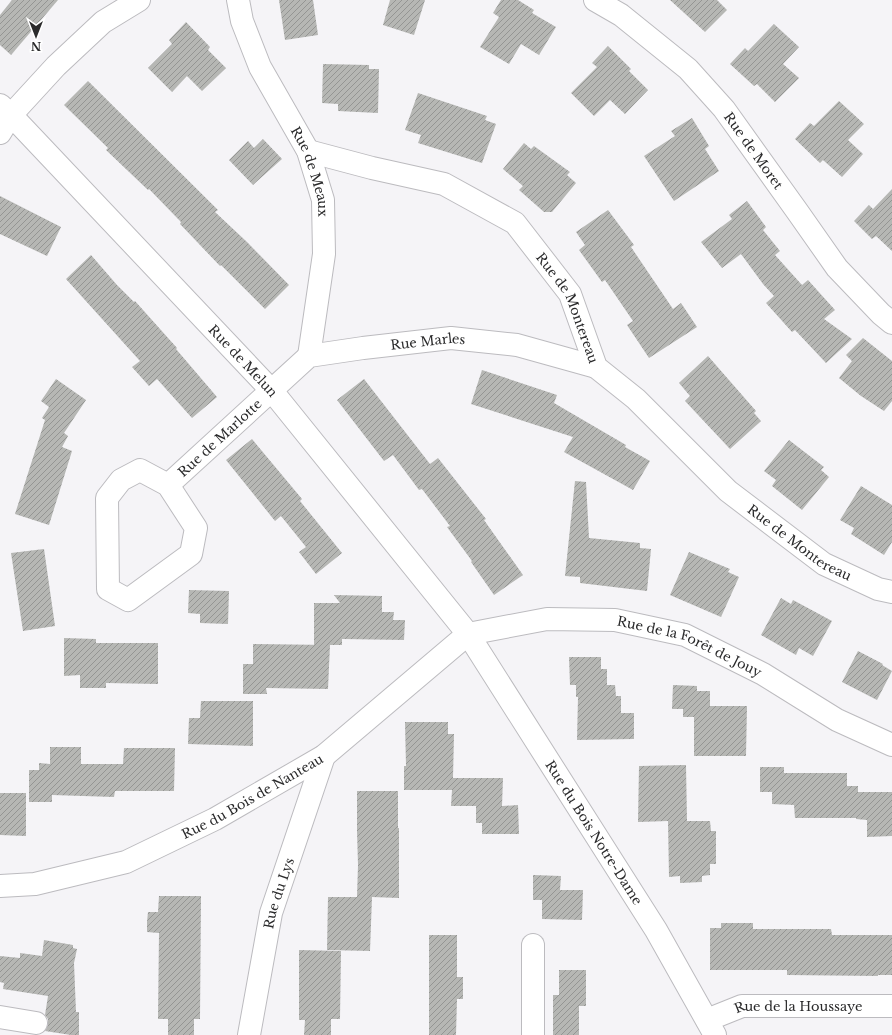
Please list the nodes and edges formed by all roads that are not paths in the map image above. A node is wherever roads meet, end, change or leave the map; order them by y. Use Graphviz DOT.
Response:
graph roads {
  1 [pos="138,0"];
  2 [pos="238,0"];
  3 [pos="595,0"];
  4 [pos="4,118"];
  5 [pos="308,151"];
  6 [pos="892,323"];
  7 [pos="309,356"];
  8 [pos="596,367"];
  9 [pos="272,391"];
  10 [pos="168,485"];
  11 [pos="892,592"];
  12 [pos="468,634"];
  13 [pos="892,745"];
  14 [pos="324,756"];
  15 [pos="0,886"];
  16 [pos="533,945"];
  17 [pos="892,1006"];
  18 [pos="0,1017"];
  19 [pos="36,1023"];
  20 [pos="711,1028"];
  21 [pos="249,1035"];
  22 [pos="533,1035"];
  1 -- 4 [label="street"];
  2 -- 5 [label="street, Rue de Meaux"];
  3 -- 6 [label="street, Rue de Moret"];
  4 -- 9 [label="street, Rue de Melun"];
  5 -- 7 [label="street, Rue de Meaux"];
  5 -- 8 [label="street, Rue de Montereau"];
  7 -- 8 [label="street, Rue Marles"];
  7 -- 9 [label="street"];
  8 -- 11 [label="street, Rue de Montereau"];
  9 -- 10 [label="street, Rue de Marlotte"];
  9 -- 12 [label="street, Rue de Melun"];
  10 -- 10 [label="street, Rue de Marlotte"];
  12 -- 13 [label="street, Rue de la Forêt de Jouy"];
  12 -- 14 [label="street, Rue du Bois de Nanteau"];
  12 -- 20 [label="street, Rue du Bois Notre-Dame"];
  14 -- 15 [label="street, Rue du Bois de Nanteau"];
  14 -- 21 [label="street, Rue du Lys"];
  16 -- 22 [label="street"];
  17 -- 20 [label="street, Rue de la Houssaye"];
  18 -- 19 [label="street"];
}
